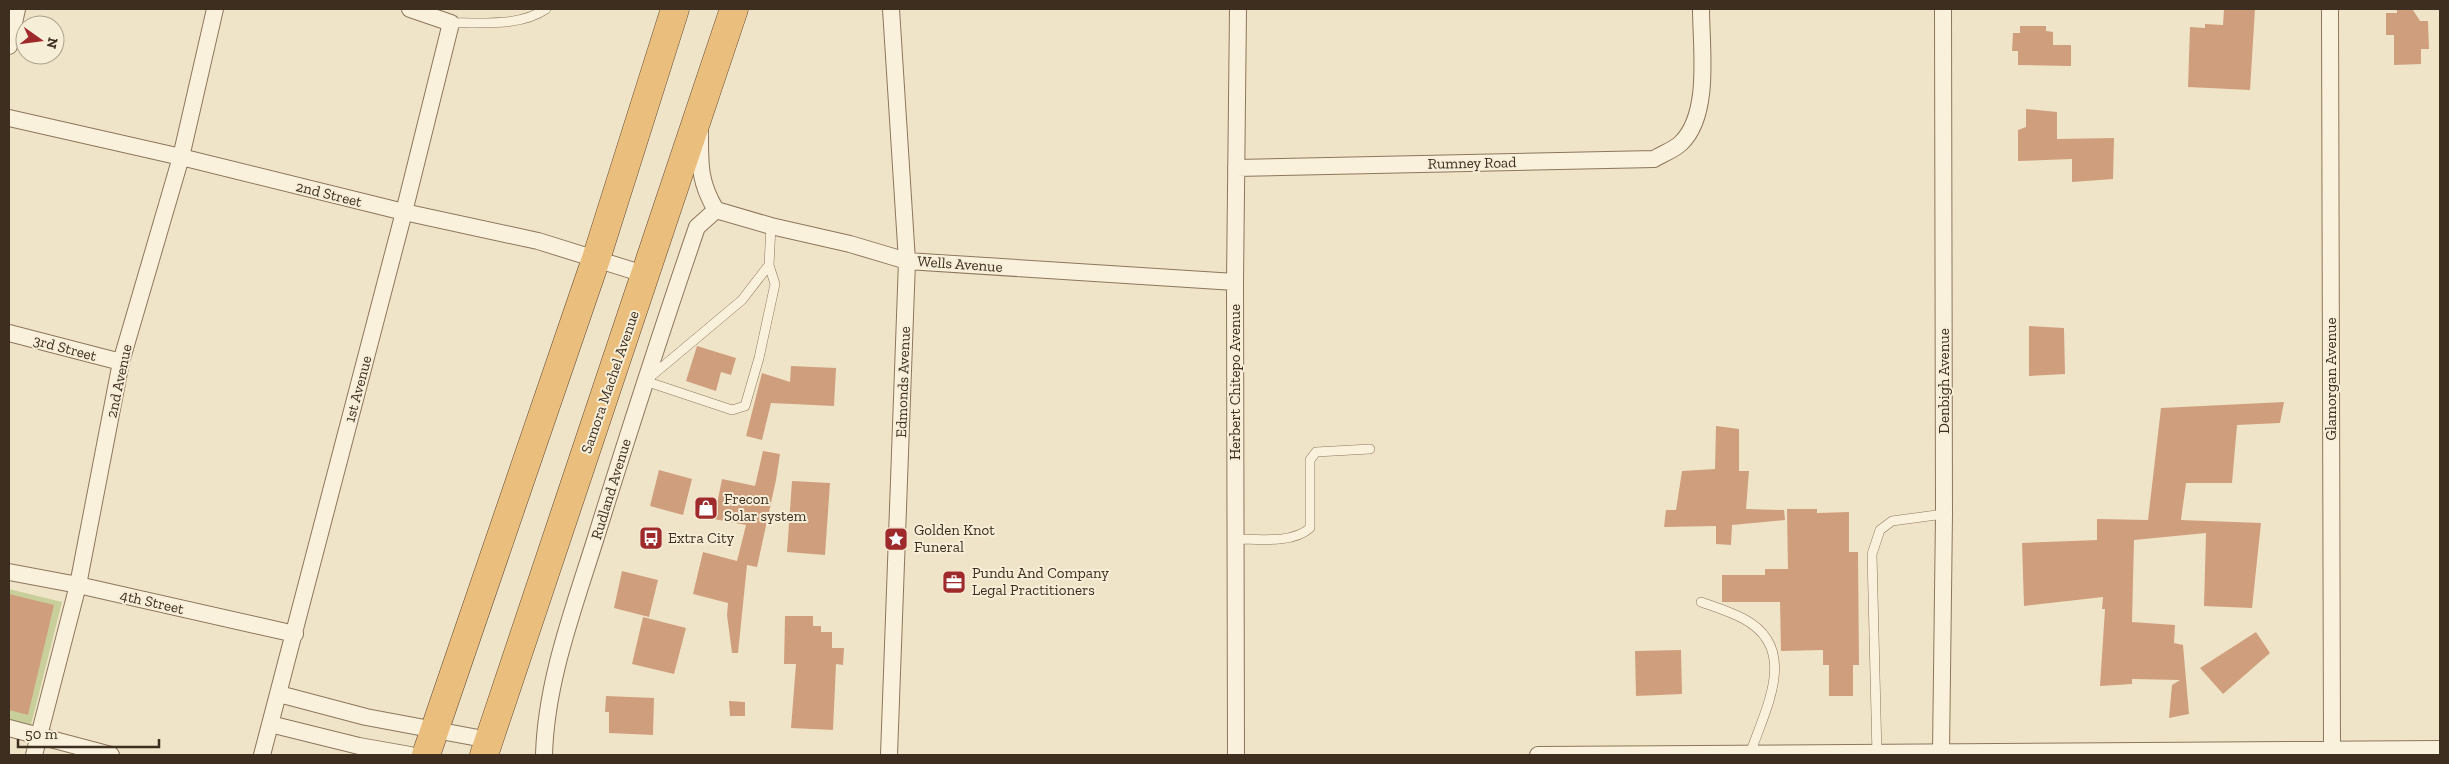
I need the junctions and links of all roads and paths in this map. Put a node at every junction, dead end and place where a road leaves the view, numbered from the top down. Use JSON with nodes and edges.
{"nodes":[{"id":1,"x":17,"y":9,"type":"edge"},
{"id":2,"x":215,"y":9,"type":"edge"},
{"id":3,"x":410,"y":9,"type":"edge"},
{"id":4,"x":546,"y":9,"type":"edge"},
{"id":5,"x":675,"y":9,"type":"edge"},
{"id":6,"x":734,"y":9,"type":"edge"},
{"id":7,"x":891,"y":9,"type":"edge"},
{"id":8,"x":1238,"y":9,"type":"edge"},
{"id":9,"x":1701,"y":9,"type":"edge"},
{"id":10,"x":1942,"y":9,"type":"edge"},
{"id":11,"x":2330,"y":9,"type":"edge"},
{"id":12,"x":451,"y":22,"type":"junction"},
{"id":13,"x":9,"y":46,"type":"edge"},
{"id":14,"x":699,"y":115,"type":"junction"},
{"id":15,"x":9,"y":118,"type":"edge"},
{"id":16,"x":180,"y":157,"type":"junction"},
{"id":17,"x":1236,"y":168,"type":"junction"},
{"id":18,"x":716,"y":210,"type":"junction"},
{"id":19,"x":404,"y":212,"type":"junction"},
{"id":20,"x":771,"y":226,"type":"junction"},
{"id":21,"x":596,"y":259,"type":"junction"},
{"id":22,"x":907,"y":261,"type":"junction"},
{"id":23,"x":769,"y":266,"type":"junction"},
{"id":24,"x":646,"y":275,"type":"junction"},
{"id":25,"x":1235,"y":282,"type":"junction"},
{"id":26,"x":9,"y":333,"type":"edge"},
{"id":27,"x":121,"y":362,"type":"junction"},
{"id":28,"x":645,"y":381,"type":"junction"},
{"id":29,"x":1370,"y":449,"type":"dead end"},
{"id":30,"x":1944,"y":514,"type":"junction"},
{"id":31,"x":1235,"y":538,"type":"junction"},
{"id":32,"x":9,"y":572,"type":"edge"},
{"id":33,"x":78,"y":585,"type":"junction"},
{"id":34,"x":1701,"y":602,"type":"dead end"},
{"id":35,"x":295,"y":634,"type":"junction"},
{"id":36,"x":278,"y":694,"type":"junction"},
{"id":37,"x":270,"y":724,"type":"junction"},
{"id":38,"x":9,"y":728,"type":"edge"},
{"id":39,"x":38,"y":736,"type":"junction"},
{"id":40,"x":430,"y":743,"type":"edge"},
{"id":41,"x":487,"y":747,"type":"edge"},
{"id":42,"x":2440,"y":749,"type":"edge"},
{"id":43,"x":2332,"y":750,"type":"junction"},
{"id":44,"x":1941,"y":752,"type":"junction"},
{"id":45,"x":1750,"y":754,"type":"edge"},
{"id":46,"x":1877,"y":754,"type":"edge"},
{"id":47,"x":34,"y":755,"type":"edge"},
{"id":48,"x":111,"y":755,"type":"edge"},
{"id":49,"x":262,"y":755,"type":"edge"},
{"id":50,"x":410,"y":755,"type":"edge"},
{"id":51,"x":544,"y":755,"type":"edge"},
{"id":52,"x":889,"y":755,"type":"edge"},
{"id":53,"x":1236,"y":755,"type":"edge"},
{"id":54,"x":1538,"y":755,"type":"edge"}],
"edges":[{"from":1,"to":13,"type":"street"},
{"from":2,"to":16,"type":"street","name":"2nd Avenue"},
{"from":3,"to":12,"type":"street"},
{"from":4,"to":12,"type":"lane"},
{"from":5,"to":21,"type":"highway"},
{"from":6,"to":14,"type":"highway","name":"Samora Machel Avenue"},
{"from":7,"to":22,"type":"street","name":"Edmonds Avenue"},
{"from":8,"to":17,"type":"street","name":"Herbert Chitepo Avenue"},
{"from":9,"to":17,"type":"street","name":"Rumney Road"},
{"from":10,"to":30,"type":"street","name":"Denbigh Avenue"},
{"from":11,"to":43,"type":"street","name":"Glamorgan Avenue"},
{"from":12,"to":19,"type":"street","name":"1st Avenue"},
{"from":14,"to":18,"type":"street"},
{"from":14,"to":24,"type":"highway","name":"Samora Machel Avenue"},
{"from":15,"to":16,"type":"street","name":"2nd Street"},
{"from":16,"to":19,"type":"street","name":"2nd Street"},
{"from":16,"to":27,"type":"street","name":"2nd Avenue"},
{"from":17,"to":25,"type":"street","name":"Herbert Chitepo Avenue"},
{"from":18,"to":20,"type":"street","name":"Wells Avenue"},
{"from":18,"to":28,"type":"street","name":"Rudland Avenue"},
{"from":19,"to":21,"type":"street","name":"2nd Street"},
{"from":19,"to":35,"type":"street","name":"1st Avenue"},
{"from":20,"to":22,"type":"street","name":"Wells Avenue"},
{"from":20,"to":23,"type":"lane"},
{"from":21,"to":24,"type":"street","name":"2nd Street"},
{"from":21,"to":40,"type":"highway"},
{"from":22,"to":25,"type":"street","name":"Wells Avenue"},
{"from":22,"to":52,"type":"street","name":"Edmonds Avenue"},
{"from":23,"to":28,"type":"lane"},
{"from":23,"to":28,"type":"lane"},
{"from":24,"to":41,"type":"highway","name":"Samora Machel Avenue"},
{"from":25,"to":31,"type":"street","name":"Herbert Chitepo Avenue"},
{"from":26,"to":27,"type":"street","name":"3rd Street"},
{"from":27,"to":33,"type":"street","name":"2nd Avenue"},
{"from":28,"to":51,"type":"street","name":"Rudland Avenue"},
{"from":29,"to":31,"type":"lane"},
{"from":30,"to":44,"type":"street","name":"Denbigh Avenue"},
{"from":30,"to":46,"type":"lane"},
{"from":31,"to":53,"type":"street","name":"Herbert Chitepo Avenue"},
{"from":32,"to":33,"type":"street","name":"4th Street"},
{"from":33,"to":35,"type":"street","name":"4th Street"},
{"from":33,"to":39,"type":"street","name":"2nd Avenue"},
{"from":34,"to":45,"type":"lane"},
{"from":35,"to":36,"type":"street","name":"1st Avenue"},
{"from":36,"to":37,"type":"street","name":"1st Avenue"},
{"from":36,"to":40,"type":"street"},
{"from":37,"to":49,"type":"street","name":"1st Avenue"},
{"from":37,"to":50,"type":"street"},
{"from":38,"to":39,"type":"street"},
{"from":39,"to":47,"type":"street","name":"2nd Avenue"},
{"from":39,"to":48,"type":"street"},
{"from":40,"to":41,"type":"street"},
{"from":42,"to":43,"type":"street"},
{"from":43,"to":44,"type":"street"},
{"from":44,"to":46,"type":"street"},
{"from":45,"to":46,"type":"street"},
{"from":45,"to":54,"type":"street"}]}
